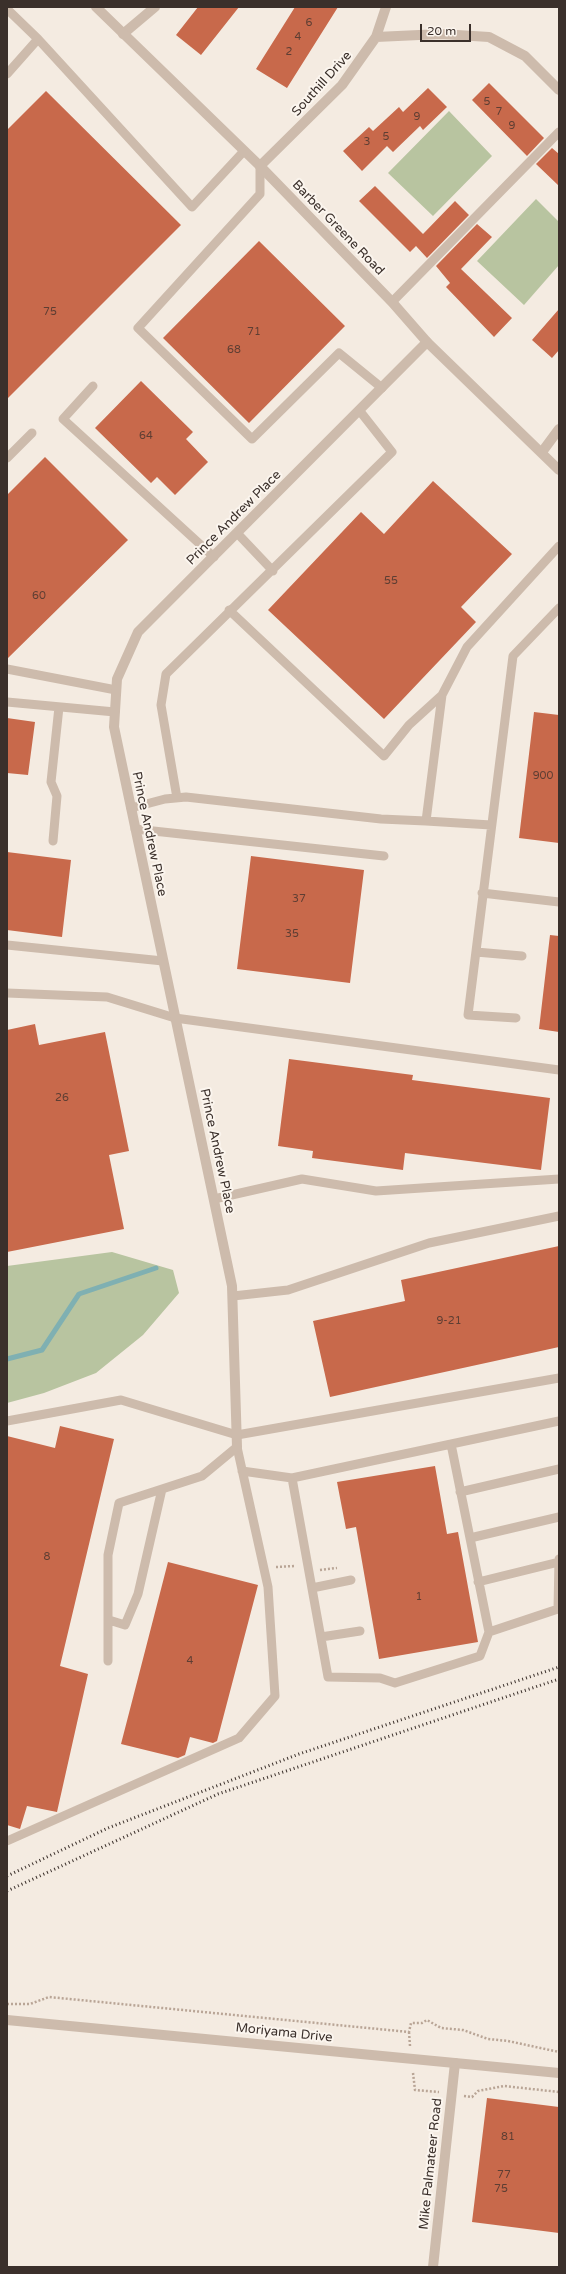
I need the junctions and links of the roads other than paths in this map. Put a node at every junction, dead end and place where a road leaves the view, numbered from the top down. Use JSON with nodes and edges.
{"nodes":[{"id":1,"x":96,"y":7,"type":"edge"},
{"id":2,"x":155,"y":7,"type":"edge"},
{"id":3,"x":386,"y":7,"type":"edge"},
{"id":4,"x":7,"y":9,"type":"edge"},
{"id":5,"x":124,"y":34,"type":"junction"},
{"id":6,"x":376,"y":37,"type":"junction"},
{"id":7,"x":38,"y":39,"type":"junction"},
{"id":8,"x":7,"y":74,"type":"edge"},
{"id":9,"x":559,"y":90,"type":"edge"},
{"id":10,"x":559,"y":132,"type":"edge"},
{"id":11,"x":244,"y":151,"type":"junction"},
{"id":12,"x":260,"y":166,"type":"junction"},
{"id":13,"x":392,"y":302,"type":"junction"},
{"id":14,"x":427,"y":342,"type":"junction"},
{"id":15,"x":93,"y":386,"type":"dead end"},
{"id":16,"x":382,"y":388,"type":"junction"},
{"id":17,"x":359,"y":410,"type":"junction"},
{"id":18,"x":559,"y":429,"type":"edge"},
{"id":19,"x":32,"y":433,"type":"dead end"},
{"id":20,"x":542,"y":452,"type":"junction"},
{"id":21,"x":7,"y":458,"type":"edge"},
{"id":22,"x":559,"y":470,"type":"edge"},
{"id":23,"x":237,"y":533,"type":"junction"},
{"id":24,"x":559,"y":546,"type":"edge"},
{"id":25,"x":214,"y":557,"type":"junction"},
{"id":26,"x":273,"y":571,"type":"junction"},
{"id":27,"x":559,"y":608,"type":"edge"},
{"id":28,"x":230,"y":610,"type":"junction"},
{"id":29,"x":7,"y":669,"type":"edge"},
{"id":30,"x":116,"y":690,"type":"junction"},
{"id":31,"x":442,"y":695,"type":"junction"},
{"id":32,"x":7,"y":702,"type":"edge"},
{"id":33,"x":59,"y":707,"type":"junction"},
{"id":34,"x":115,"y":712,"type":"junction"},
{"id":35,"x":177,"y":798,"type":"junction"},
{"id":36,"x":131,"y":808,"type":"junction"},
{"id":37,"x":426,"y":821,"type":"junction"},
{"id":38,"x":491,"y":825,"type":"junction"},
{"id":39,"x":135,"y":829,"type":"junction"},
{"id":40,"x":53,"y":840,"type":"dead end"},
{"id":41,"x":384,"y":856,"type":"dead end"},
{"id":42,"x":482,"y":893,"type":"junction"},
{"id":43,"x":559,"y":902,"type":"edge"},
{"id":44,"x":7,"y":944,"type":"edge"},
{"id":45,"x":476,"y":952,"type":"junction"},
{"id":46,"x":522,"y":956,"type":"dead end"},
{"id":47,"x":163,"y":961,"type":"junction"},
{"id":48,"x":7,"y":993,"type":"edge"},
{"id":49,"x":175,"y":1018,"type":"junction"},
{"id":50,"x":516,"y":1018,"type":"dead end"},
{"id":51,"x":559,"y":1070,"type":"edge"},
{"id":52,"x":559,"y":1179,"type":"edge"},
{"id":53,"x":214,"y":1199,"type":"junction"},
{"id":54,"x":559,"y":1216,"type":"edge"},
{"id":55,"x":233,"y":1296,"type":"junction"},
{"id":56,"x":559,"y":1378,"type":"edge"},
{"id":57,"x":7,"y":1421,"type":"edge"},
{"id":58,"x":559,"y":1421,"type":"edge"},
{"id":59,"x":237,"y":1435,"type":"junction"},
{"id":60,"x":450,"y":1444,"type":"junction"},
{"id":61,"x":237,"y":1447,"type":"junction"},
{"id":62,"x":559,"y":1469,"type":"edge"},
{"id":63,"x":242,"y":1471,"type":"junction"},
{"id":64,"x":292,"y":1478,"type":"junction"},
{"id":65,"x":162,"y":1489,"type":"junction"},
{"id":66,"x":460,"y":1492,"type":"junction"},
{"id":67,"x":559,"y":1517,"type":"edge"},
{"id":68,"x":470,"y":1538,"type":"junction"},
{"id":69,"x":559,"y":1559,"type":"edge"},
{"id":70,"x":559,"y":1562,"type":"edge"},
{"id":71,"x":351,"y":1580,"type":"dead end"},
{"id":72,"x":478,"y":1582,"type":"junction"},
{"id":73,"x":312,"y":1588,"type":"junction"},
{"id":74,"x":109,"y":1620,"type":"junction"},
{"id":75,"x":360,"y":1631,"type":"dead end"},
{"id":76,"x":489,"y":1632,"type":"junction"},
{"id":77,"x":321,"y":1637,"type":"junction"},
{"id":78,"x":108,"y":1661,"type":"dead end"},
{"id":79,"x":7,"y":1841,"type":"edge"},
{"id":80,"x":7,"y":2020,"type":"edge"},
{"id":81,"x":455,"y":2063,"type":"junction"},
{"id":82,"x":559,"y":2073,"type":"edge"},
{"id":83,"x":433,"y":2267,"type":"edge"}],
"edges":[{"from":1,"to":5,"type":"street","name":"Barber Greene Road"},
{"from":2,"to":5,"type":"street"},
{"from":3,"to":6,"type":"street","name":"Southill Drive"},
{"from":4,"to":7,"type":"lane"},
{"from":5,"to":11,"type":"street","name":"Barber Greene Road"},
{"from":6,"to":9,"type":"street"},
{"from":6,"to":12,"type":"street","name":"Southill Drive"},
{"from":7,"to":8,"type":"lane"},
{"from":7,"to":11,"type":"lane"},
{"from":10,"to":13,"type":"lane"},
{"from":11,"to":12,"type":"street","name":"Barber Greene Road"},
{"from":12,"to":13,"type":"street","name":"Barber Greene Road"},
{"from":12,"to":16,"type":"lane"},
{"from":13,"to":14,"type":"street","name":"Barber Greene Road"},
{"from":14,"to":16,"type":"street","name":"Prince Andrew Place"},
{"from":14,"to":20,"type":"street","name":"Barber Greene Road"},
{"from":15,"to":25,"type":"lane"},
{"from":16,"to":17,"type":"street","name":"Prince Andrew Place"},
{"from":17,"to":23,"type":"street","name":"Prince Andrew Place"},
{"from":17,"to":26,"type":"lane"},
{"from":18,"to":20,"type":"street"},
{"from":19,"to":21,"type":"lane"},
{"from":20,"to":22,"type":"street","name":"Barber Greene Road"},
{"from":23,"to":25,"type":"street","name":"Prince Andrew Place"},
{"from":23,"to":26,"type":"lane"},
{"from":24,"to":31,"type":"lane"},
{"from":25,"to":30,"type":"street","name":"Prince Andrew Place"},
{"from":26,"to":28,"type":"lane"},
{"from":27,"to":38,"type":"lane"},
{"from":28,"to":31,"type":"lane"},
{"from":28,"to":35,"type":"lane"},
{"from":29,"to":30,"type":"lane"},
{"from":30,"to":34,"type":"street","name":"Prince Andrew Place"},
{"from":31,"to":37,"type":"lane"},
{"from":32,"to":33,"type":"lane"},
{"from":33,"to":34,"type":"lane"},
{"from":33,"to":40,"type":"lane"},
{"from":34,"to":36,"type":"street","name":"Prince Andrew Place"},
{"from":35,"to":36,"type":"lane"},
{"from":35,"to":37,"type":"lane"},
{"from":36,"to":39,"type":"street","name":"Prince Andrew Place"},
{"from":37,"to":38,"type":"lane"},
{"from":38,"to":42,"type":"lane"},
{"from":39,"to":41,"type":"lane"},
{"from":39,"to":47,"type":"street","name":"Prince Andrew Place"},
{"from":42,"to":43,"type":"lane"},
{"from":42,"to":45,"type":"lane"},
{"from":44,"to":47,"type":"lane"},
{"from":45,"to":46,"type":"lane"},
{"from":45,"to":50,"type":"lane"},
{"from":47,"to":49,"type":"street","name":"Prince Andrew Place"},
{"from":48,"to":49,"type":"lane"},
{"from":49,"to":51,"type":"lane"},
{"from":49,"to":53,"type":"street","name":"Prince Andrew Place"},
{"from":52,"to":53,"type":"lane"},
{"from":53,"to":55,"type":"street","name":"Prince Andrew Place"},
{"from":54,"to":55,"type":"lane"},
{"from":55,"to":59,"type":"street","name":"Prince Andrew Place"},
{"from":56,"to":59,"type":"lane"},
{"from":57,"to":59,"type":"lane"},
{"from":58,"to":60,"type":"lane"},
{"from":59,"to":61,"type":"street","name":"Prince Andrew Place"},
{"from":60,"to":64,"type":"lane"},
{"from":60,"to":66,"type":"lane"},
{"from":61,"to":63,"type":"lane"},
{"from":61,"to":65,"type":"lane"},
{"from":62,"to":66,"type":"lane"},
{"from":63,"to":64,"type":"lane"},
{"from":63,"to":79,"type":"lane"},
{"from":64,"to":73,"type":"lane"},
{"from":65,"to":74,"type":"lane"},
{"from":65,"to":74,"type":"lane"},
{"from":66,"to":68,"type":"lane"},
{"from":67,"to":68,"type":"lane"},
{"from":68,"to":72,"type":"lane"},
{"from":69,"to":70,"type":"lane"},
{"from":70,"to":72,"type":"lane"},
{"from":70,"to":76,"type":"lane"},
{"from":71,"to":73,"type":"lane"},
{"from":72,"to":76,"type":"lane"},
{"from":73,"to":77,"type":"lane"},
{"from":74,"to":78,"type":"lane"},
{"from":75,"to":77,"type":"lane"},
{"from":76,"to":77,"type":"lane"},
{"from":80,"to":81,"type":"street","name":"Moriyama Drive"},
{"from":81,"to":82,"type":"street","name":"Moriyama Drive"},
{"from":81,"to":83,"type":"street","name":"Mike Palmateer Road"}]}
